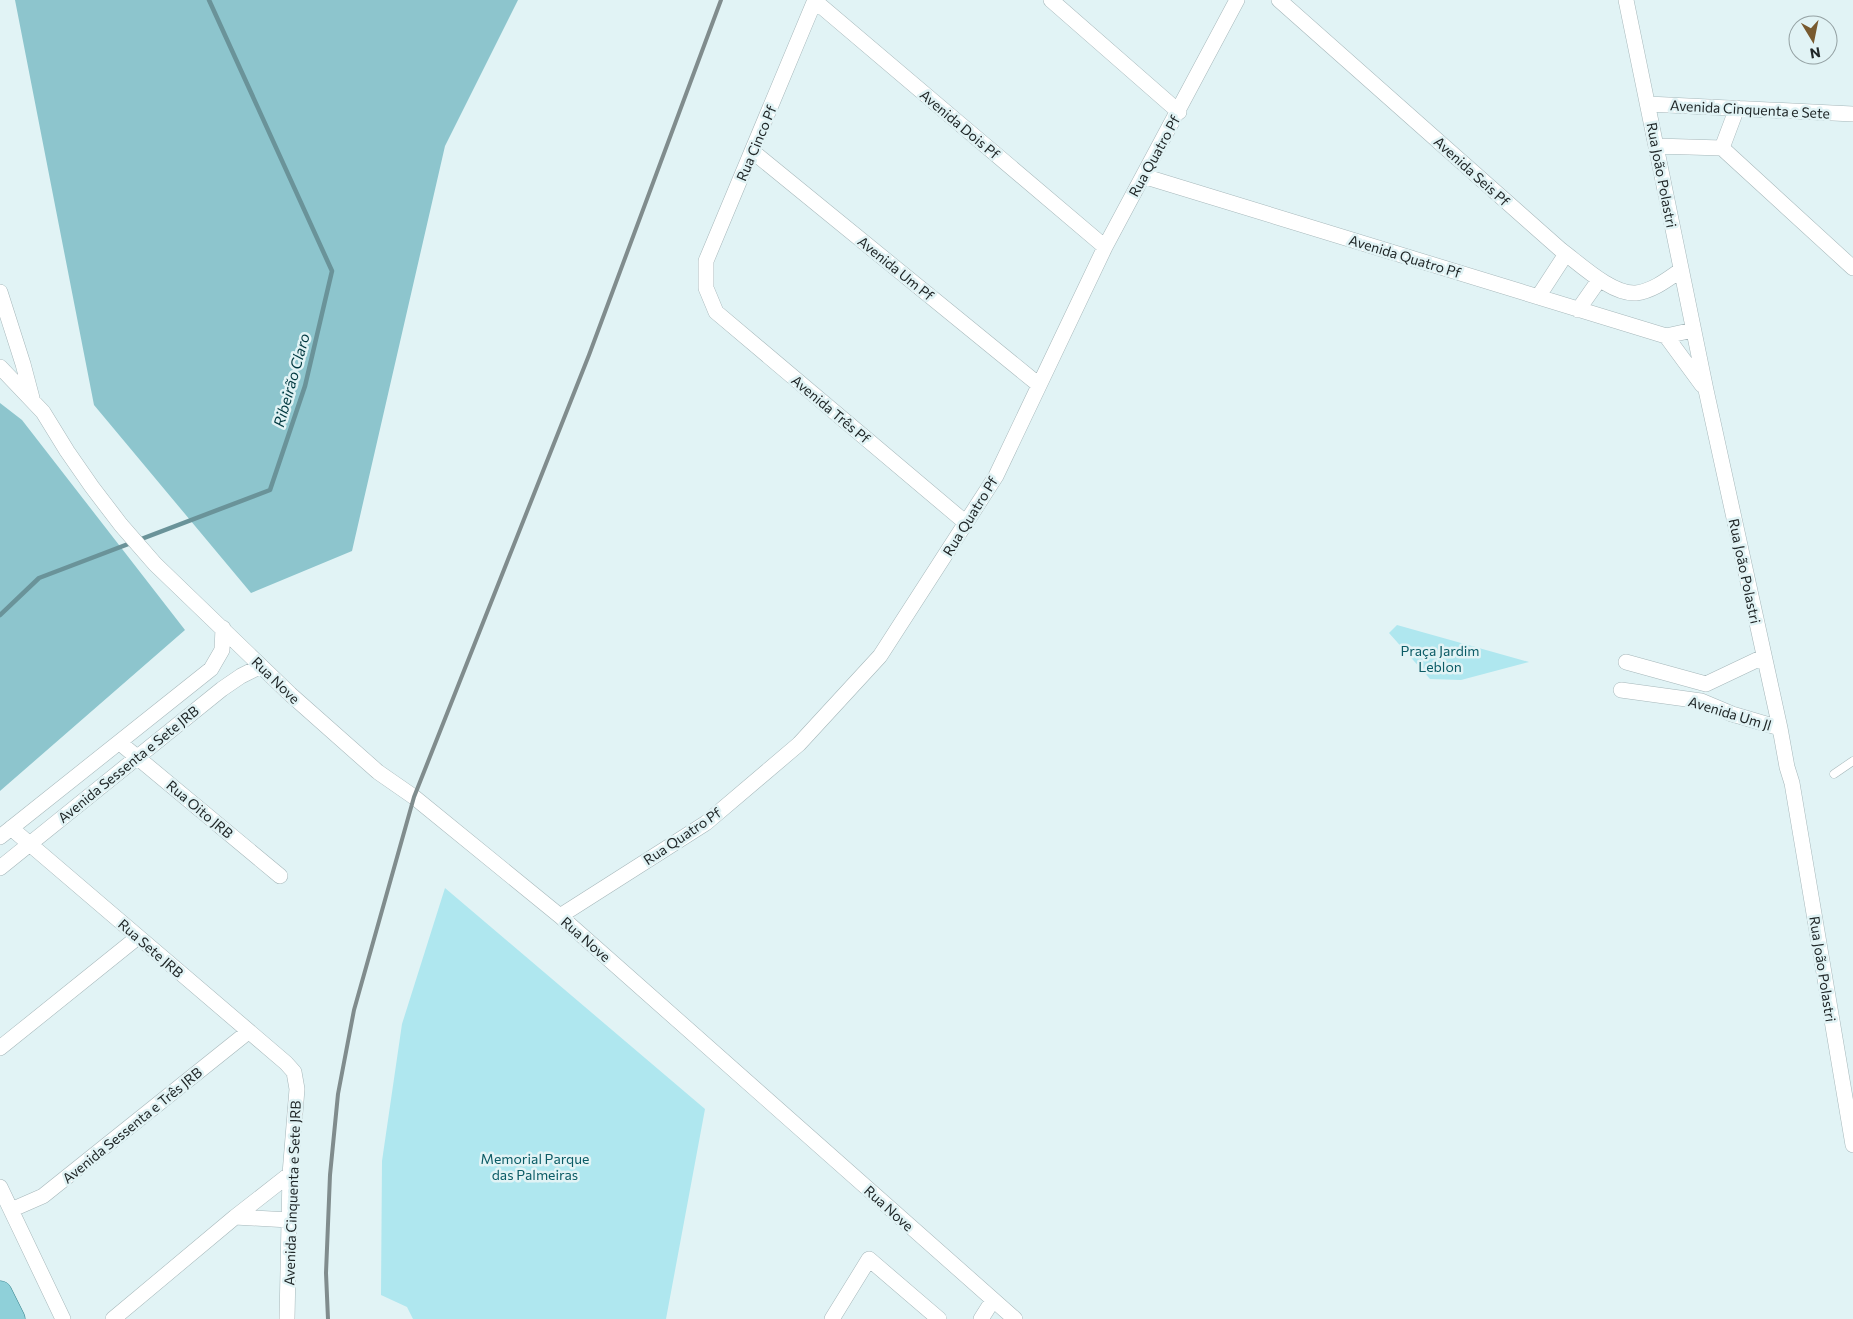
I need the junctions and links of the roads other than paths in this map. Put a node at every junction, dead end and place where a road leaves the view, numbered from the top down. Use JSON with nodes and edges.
{"nodes":[{"id":1,"x":815,"y":0,"type":"edge"},
{"id":2,"x":1051,"y":0,"type":"edge"},
{"id":3,"x":1237,"y":0,"type":"edge"},
{"id":4,"x":1279,"y":0,"type":"edge"},
{"id":5,"x":1626,"y":0,"type":"edge"},
{"id":6,"x":1648,"y":104,"type":"junction"},
{"id":7,"x":1737,"y":108,"type":"junction"},
{"id":8,"x":1179,"y":112,"type":"junction"},
{"id":9,"x":1853,"y":114,"type":"edge"},
{"id":10,"x":1656,"y":146,"type":"junction"},
{"id":11,"x":1722,"y":148,"type":"junction"},
{"id":12,"x":752,"y":151,"type":"junction"},
{"id":13,"x":1144,"y":176,"type":"junction"},
{"id":14,"x":1105,"y":247,"type":"junction"},
{"id":15,"x":1566,"y":254,"type":"junction"},
{"id":16,"x":1853,"y":268,"type":"edge"},
{"id":17,"x":1681,"y":270,"type":"junction"},
{"id":18,"x":1599,"y":280,"type":"junction"},
{"id":19,"x":706,"y":288,"type":"joint"},
{"id":20,"x":0,"y":292,"type":"edge"},
{"id":21,"x":1538,"y":297,"type":"junction"},
{"id":22,"x":1578,"y":310,"type":"junction"},
{"id":23,"x":1693,"y":330,"type":"junction"},
{"id":24,"x":1666,"y":336,"type":"junction"},
{"id":25,"x":0,"y":367,"type":"edge"},
{"id":26,"x":1039,"y":385,"type":"junction"},
{"id":27,"x":1706,"y":390,"type":"junction"},
{"id":28,"x":33,"y":400,"type":"junction"},
{"id":29,"x":966,"y":523,"type":"junction"},
{"id":30,"x":223,"y":628,"type":"junction"},
{"id":31,"x":1764,"y":657,"type":"junction"},
{"id":32,"x":1626,"y":662,"type":"dead end"},
{"id":33,"x":261,"y":666,"type":"junction"},
{"id":34,"x":1706,"y":684,"type":"junction"},
{"id":35,"x":1620,"y":690,"type":"dead end"},
{"id":36,"x":1701,"y":701,"type":"junction"},
{"id":37,"x":1780,"y":728,"type":"junction"},
{"id":38,"x":120,"y":743,"type":"junction"},
{"id":39,"x":137,"y":757,"type":"junction"},
{"id":40,"x":1853,"y":761,"type":"edge"},
{"id":41,"x":1834,"y":774,"type":"dead end"},
{"id":42,"x":6,"y":833,"type":"edge"},
{"id":43,"x":29,"y":844,"type":"junction"},
{"id":44,"x":0,"y":868,"type":"edge"},
{"id":45,"x":280,"y":876,"type":"dead end"},
{"id":46,"x":560,"y":916,"type":"junction"},
{"id":47,"x":138,"y":937,"type":"junction"},
{"id":48,"x":248,"y":1032,"type":"junction"},
{"id":49,"x":0,"y":1048,"type":"edge"},
{"id":50,"x":290,"y":1068,"type":"joint"},
{"id":51,"x":1853,"y":1145,"type":"edge"},
{"id":52,"x":290,"y":1174,"type":"junction"},
{"id":53,"x":0,"y":1187,"type":"edge"},
{"id":54,"x":11,"y":1210,"type":"junction"},
{"id":55,"x":235,"y":1217,"type":"junction"},
{"id":56,"x":289,"y":1220,"type":"junction"},
{"id":57,"x":0,"y":1293,"type":"edge"},
{"id":58,"x":993,"y":1300,"type":"junction"},
{"id":59,"x":13,"y":1319,"type":"edge"},
{"id":60,"x":64,"y":1319,"type":"edge"},
{"id":61,"x":113,"y":1319,"type":"edge"},
{"id":62,"x":287,"y":1319,"type":"edge"},
{"id":63,"x":832,"y":1319,"type":"edge"},
{"id":64,"x":939,"y":1319,"type":"edge"},
{"id":65,"x":981,"y":1319,"type":"edge"},
{"id":66,"x":1015,"y":1319,"type":"edge"}],
"edges":[{"from":1,"to":12,"type":"street","name":"Rua Cinco Pf"},
{"from":1,"to":14,"type":"street","name":"Avenida Dois Pf"},
{"from":2,"to":8,"type":"street"},
{"from":3,"to":8,"type":"street","name":"Rua Quatro Pf"},
{"from":4,"to":15,"type":"street","name":"Avenida Seis Pf"},
{"from":5,"to":6,"type":"street","name":"Rua João Polastri"},
{"from":6,"to":7,"type":"street","name":"Avenida Cinquenta e Sete"},
{"from":6,"to":10,"type":"street","name":"Rua João Polastri"},
{"from":7,"to":9,"type":"street","name":"Avenida Cinquenta e Sete"},
{"from":7,"to":11,"type":"street"},
{"from":8,"to":13,"type":"street","name":"Rua Quatro Pf"},
{"from":10,"to":11,"type":"street"},
{"from":10,"to":17,"type":"street","name":"Rua João Polastri"},
{"from":11,"to":16,"type":"street"},
{"from":12,"to":19,"type":"street","name":"Rua Cinco Pf"},
{"from":12,"to":26,"type":"street","name":"Avenida Um Pf"},
{"from":13,"to":14,"type":"street","name":"Rua Quatro Pf"},
{"from":13,"to":21,"type":"street","name":"Avenida Quatro Pf"},
{"from":14,"to":26,"type":"street","name":"Rua Quatro Pf"},
{"from":15,"to":18,"type":"street","name":"Avenida Seis Pf"},
{"from":15,"to":21,"type":"street"},
{"from":17,"to":18,"type":"street","name":"Avenida Seis Pf"},
{"from":17,"to":23,"type":"street","name":"Rua João Polastri"},
{"from":18,"to":22,"type":"street"},
{"from":19,"to":29,"type":"street","name":"Avenida Três Pf"},
{"from":20,"to":28,"type":"street"},
{"from":21,"to":22,"type":"street","name":"Avenida Quatro Pf"},
{"from":22,"to":24,"type":"street","name":"Avenida Quatro Pf"},
{"from":23,"to":24,"type":"street","name":"Avenida Quatro Pf"},
{"from":23,"to":27,"type":"street","name":"Rua João Polastri"},
{"from":24,"to":27,"type":"street"},
{"from":25,"to":28,"type":"street"},
{"from":26,"to":29,"type":"street","name":"Rua Quatro Pf"},
{"from":27,"to":31,"type":"street","name":"Rua João Polastri"},
{"from":28,"to":30,"type":"street","name":"Rua Nove"},
{"from":29,"to":46,"type":"street","name":"Rua Quatro Pf"},
{"from":30,"to":33,"type":"street","name":"Rua Nove"},
{"from":30,"to":38,"type":"street"},
{"from":31,"to":34,"type":"street","name":"Avenida Um Jl"},
{"from":31,"to":37,"type":"street","name":"Rua João Polastri"},
{"from":32,"to":34,"type":"street","name":"Avenida Um Jl"},
{"from":33,"to":39,"type":"street","name":"Avenida Sessenta e Sete JRB"},
{"from":33,"to":46,"type":"street","name":"Rua Nove"},
{"from":34,"to":36,"type":"street"},
{"from":35,"to":36,"type":"street","name":"Avenida Um Jl"},
{"from":36,"to":37,"type":"street","name":"Avenida Um Jl"},
{"from":37,"to":51,"type":"street","name":"Rua João Polastri"},
{"from":38,"to":39,"type":"street","name":"Rua Oito JRB"},
{"from":38,"to":42,"type":"street"},
{"from":39,"to":43,"type":"street","name":"Avenida Sessenta e Sete JRB"},
{"from":39,"to":45,"type":"street","name":"Rua Oito JRB"},
{"from":40,"to":41,"type":"lane"},
{"from":42,"to":43,"type":"street","name":"Rua Sete JRB"},
{"from":43,"to":44,"type":"street","name":"Avenida Sessenta e Sete JRB"},
{"from":43,"to":47,"type":"street","name":"Rua Sete JRB"},
{"from":46,"to":58,"type":"street","name":"Rua Nove"},
{"from":47,"to":48,"type":"street","name":"Rua Sete JRB"},
{"from":47,"to":49,"type":"street"},
{"from":48,"to":50,"type":"street","name":"Rua Sete JRB"},
{"from":48,"to":54,"type":"street","name":"Avenida Sessenta e Três JRB"},
{"from":50,"to":52,"type":"street","name":"Avenida Cinquenta e Sete JRB"},
{"from":52,"to":55,"type":"street"},
{"from":52,"to":56,"type":"street","name":"Avenida Cinquenta e Sete JRB"},
{"from":53,"to":54,"type":"street"},
{"from":54,"to":60,"type":"street"},
{"from":55,"to":56,"type":"street"},
{"from":55,"to":61,"type":"street"},
{"from":56,"to":62,"type":"street","name":"Avenida Cinquenta e Sete JRB"},
{"from":57,"to":59,"type":"main road"},
{"from":58,"to":65,"type":"street"},
{"from":58,"to":66,"type":"street","name":"Rua Nove"},
{"from":63,"to":64,"type":"street"}]}
